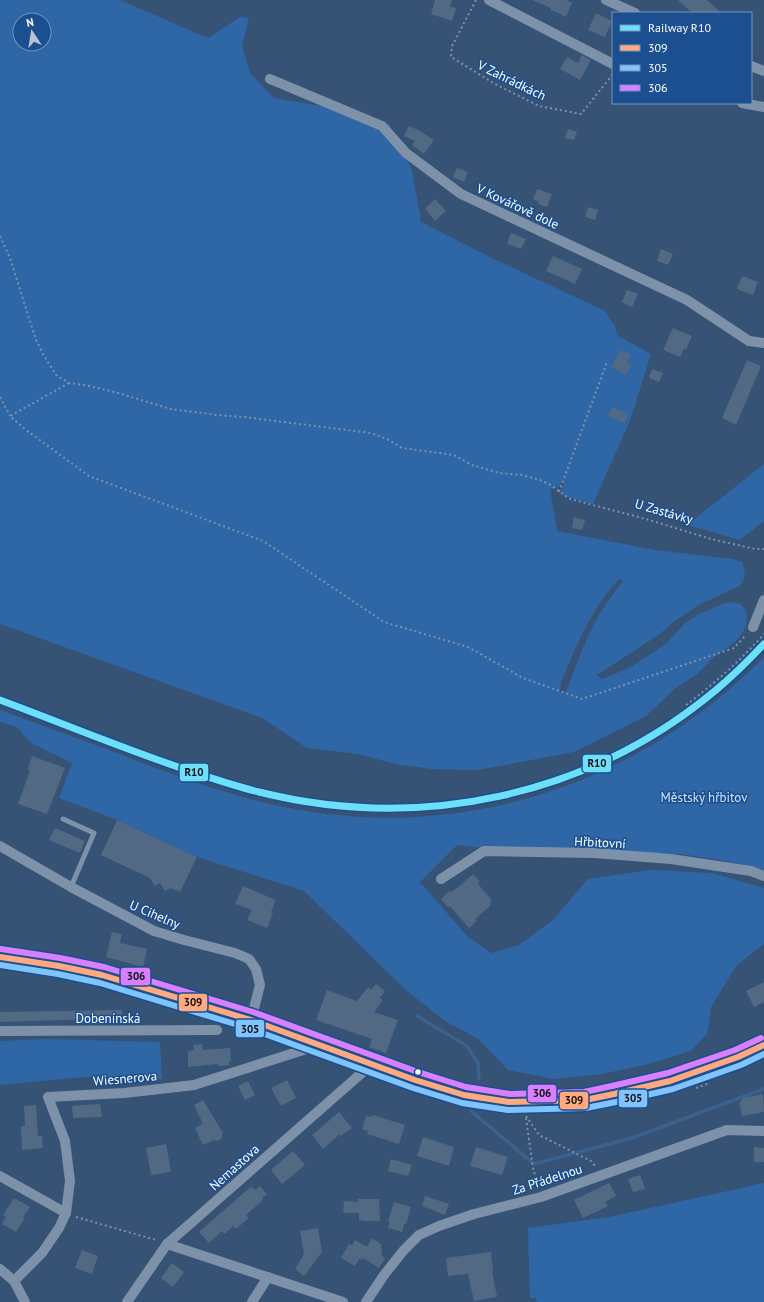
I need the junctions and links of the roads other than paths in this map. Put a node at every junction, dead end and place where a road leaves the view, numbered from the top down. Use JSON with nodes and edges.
{"nodes":[{"id":1,"x":489,"y":0,"type":"edge"},
{"id":2,"x":606,"y":0,"type":"edge"},
{"id":3,"x":634,"y":12,"type":"edge"},
{"id":4,"x":612,"y":63,"type":"edge"},
{"id":5,"x":752,"y":66,"type":"edge"},
{"id":6,"x":764,"y":71,"type":"edge"},
{"id":7,"x":270,"y":79,"type":"dead end"},
{"id":8,"x":748,"y":104,"type":"edge"},
{"id":9,"x":764,"y":107,"type":"edge"},
{"id":10,"x":764,"y":343,"type":"edge"},
{"id":11,"x":764,"y":600,"type":"edge"},
{"id":12,"x":753,"y":627,"type":"road end"},
{"id":13,"x":62,"y":820,"type":"dead end"},
{"id":14,"x":0,"y":846,"type":"edge"},
{"id":15,"x":764,"y":876,"type":"edge"},
{"id":16,"x":441,"y":879,"type":"dead end"},
{"id":17,"x":71,"y":887,"type":"junction"},
{"id":18,"x":0,"y":957,"type":"edge"},
{"id":19,"x":251,"y":1020,"type":"junction"},
{"id":20,"x":217,"y":1030,"type":"dead end"},
{"id":21,"x":0,"y":1031,"type":"edge"},
{"id":22,"x":319,"y":1045,"type":"junction"},
{"id":23,"x":764,"y":1045,"type":"edge"},
{"id":24,"x":372,"y":1064,"type":"junction"},
{"id":25,"x":764,"y":1131,"type":"edge"},
{"id":26,"x":0,"y":1176,"type":"edge"},
{"id":27,"x":66,"y":1214,"type":"junction"},
{"id":28,"x":167,"y":1244,"type":"junction"},
{"id":29,"x":0,"y":1269,"type":"edge"},
{"id":30,"x":268,"y":1277,"type":"junction"},
{"id":31,"x":14,"y":1281,"type":"junction"},
{"id":32,"x":25,"y":1302,"type":"edge"},
{"id":33,"x":128,"y":1302,"type":"edge"},
{"id":34,"x":252,"y":1302,"type":"edge"},
{"id":35,"x":343,"y":1302,"type":"edge"},
{"id":36,"x":366,"y":1302,"type":"edge"}],
"edges":[{"from":1,"to":4,"type":"street"},
{"from":2,"to":3,"type":"street"},
{"from":5,"to":6,"type":"street"},
{"from":7,"to":10,"type":"street","name":"V Kovářově dole"},
{"from":8,"to":9,"type":"street"},
{"from":11,"to":12,"type":"street"},
{"from":13,"to":17,"type":"lane"},
{"from":14,"to":17,"type":"street","name":"U Cihelny"},
{"from":15,"to":16,"type":"street","name":"Hřbitovní"},
{"from":17,"to":19,"type":"street","name":"U Cihelny"},
{"from":18,"to":19,"type":"main road"},
{"from":19,"to":22,"type":"main road"},
{"from":20,"to":21,"type":"street","name":"Dobenínská"},
{"from":22,"to":24,"type":"main road"},
{"from":22,"to":27,"type":"street","name":"Wiesnerova"},
{"from":23,"to":24,"type":"main road"},
{"from":24,"to":28,"type":"street","name":"Nemastova"},
{"from":25,"to":36,"type":"street","name":"Za Přádelnou"},
{"from":26,"to":27,"type":"street"},
{"from":27,"to":31,"type":"street"},
{"from":28,"to":30,"type":"street"},
{"from":28,"to":33,"type":"street","name":"Nemastova"},
{"from":29,"to":31,"type":"street"},
{"from":30,"to":34,"type":"street"},
{"from":30,"to":35,"type":"street"},
{"from":31,"to":32,"type":"street"}]}
